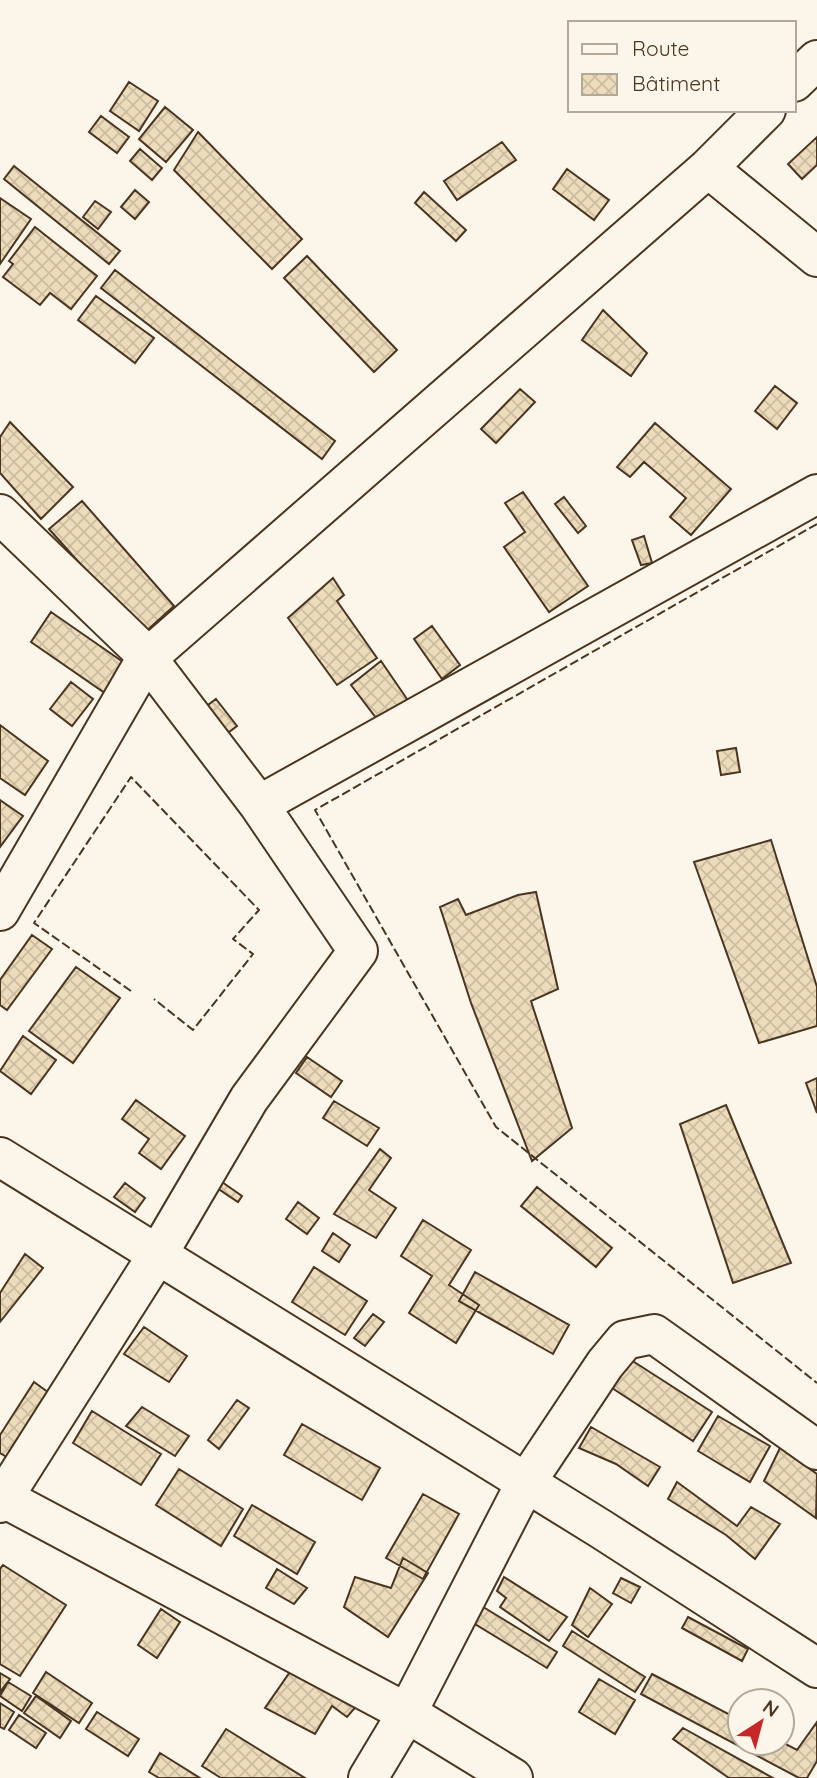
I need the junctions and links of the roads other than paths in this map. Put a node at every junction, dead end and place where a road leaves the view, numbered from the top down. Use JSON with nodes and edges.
{"nodes":[{"id":1,"x":817,"y":60,"type":"edge"},
{"id":2,"x":796,"y":80,"type":"edge"},
{"id":3,"x":764,"y":112,"type":"edge"},
{"id":4,"x":708,"y":167,"type":"junction"},
{"id":5,"x":817,"y":257,"type":"edge"},
{"id":6,"x":817,"y":494,"type":"edge"},
{"id":7,"x":0,"y":513,"type":"edge"},
{"id":8,"x":146,"y":659,"type":"junction"},
{"id":9,"x":259,"y":805,"type":"junction"},
{"id":10,"x":0,"y":911,"type":"edge"},
{"id":11,"x":0,"y":1157,"type":"edge"},
{"id":12,"x":158,"y":1254,"type":"junction"},
{"id":13,"x":817,"y":1450,"type":"edge"},
{"id":14,"x":525,"y":1484,"type":"junction"},
{"id":15,"x":1,"y":1499,"type":"edge"},
{"id":16,"x":817,"y":1668,"type":"edge"},
{"id":17,"x":407,"y":1713,"type":"junction"},
{"id":18,"x":368,"y":1778,"type":"edge"},
{"id":19,"x":513,"y":1778,"type":"edge"}],
"edges":[{"from":1,"to":2,"type":"street"},
{"from":3,"to":4,"type":"street"},
{"from":4,"to":5,"type":"street"},
{"from":4,"to":8,"type":"street"},
{"from":6,"to":9,"type":"street"},
{"from":7,"to":8,"type":"street"},
{"from":8,"to":9,"type":"street"},
{"from":8,"to":10,"type":"street"},
{"from":9,"to":12,"type":"street"},
{"from":11,"to":12,"type":"street"},
{"from":12,"to":14,"type":"street"},
{"from":12,"to":15,"type":"street"},
{"from":13,"to":14,"type":"street"},
{"from":14,"to":16,"type":"street"},
{"from":14,"to":17,"type":"street"},
{"from":15,"to":17,"type":"street"},
{"from":17,"to":18,"type":"street"},
{"from":17,"to":19,"type":"street"}]}
